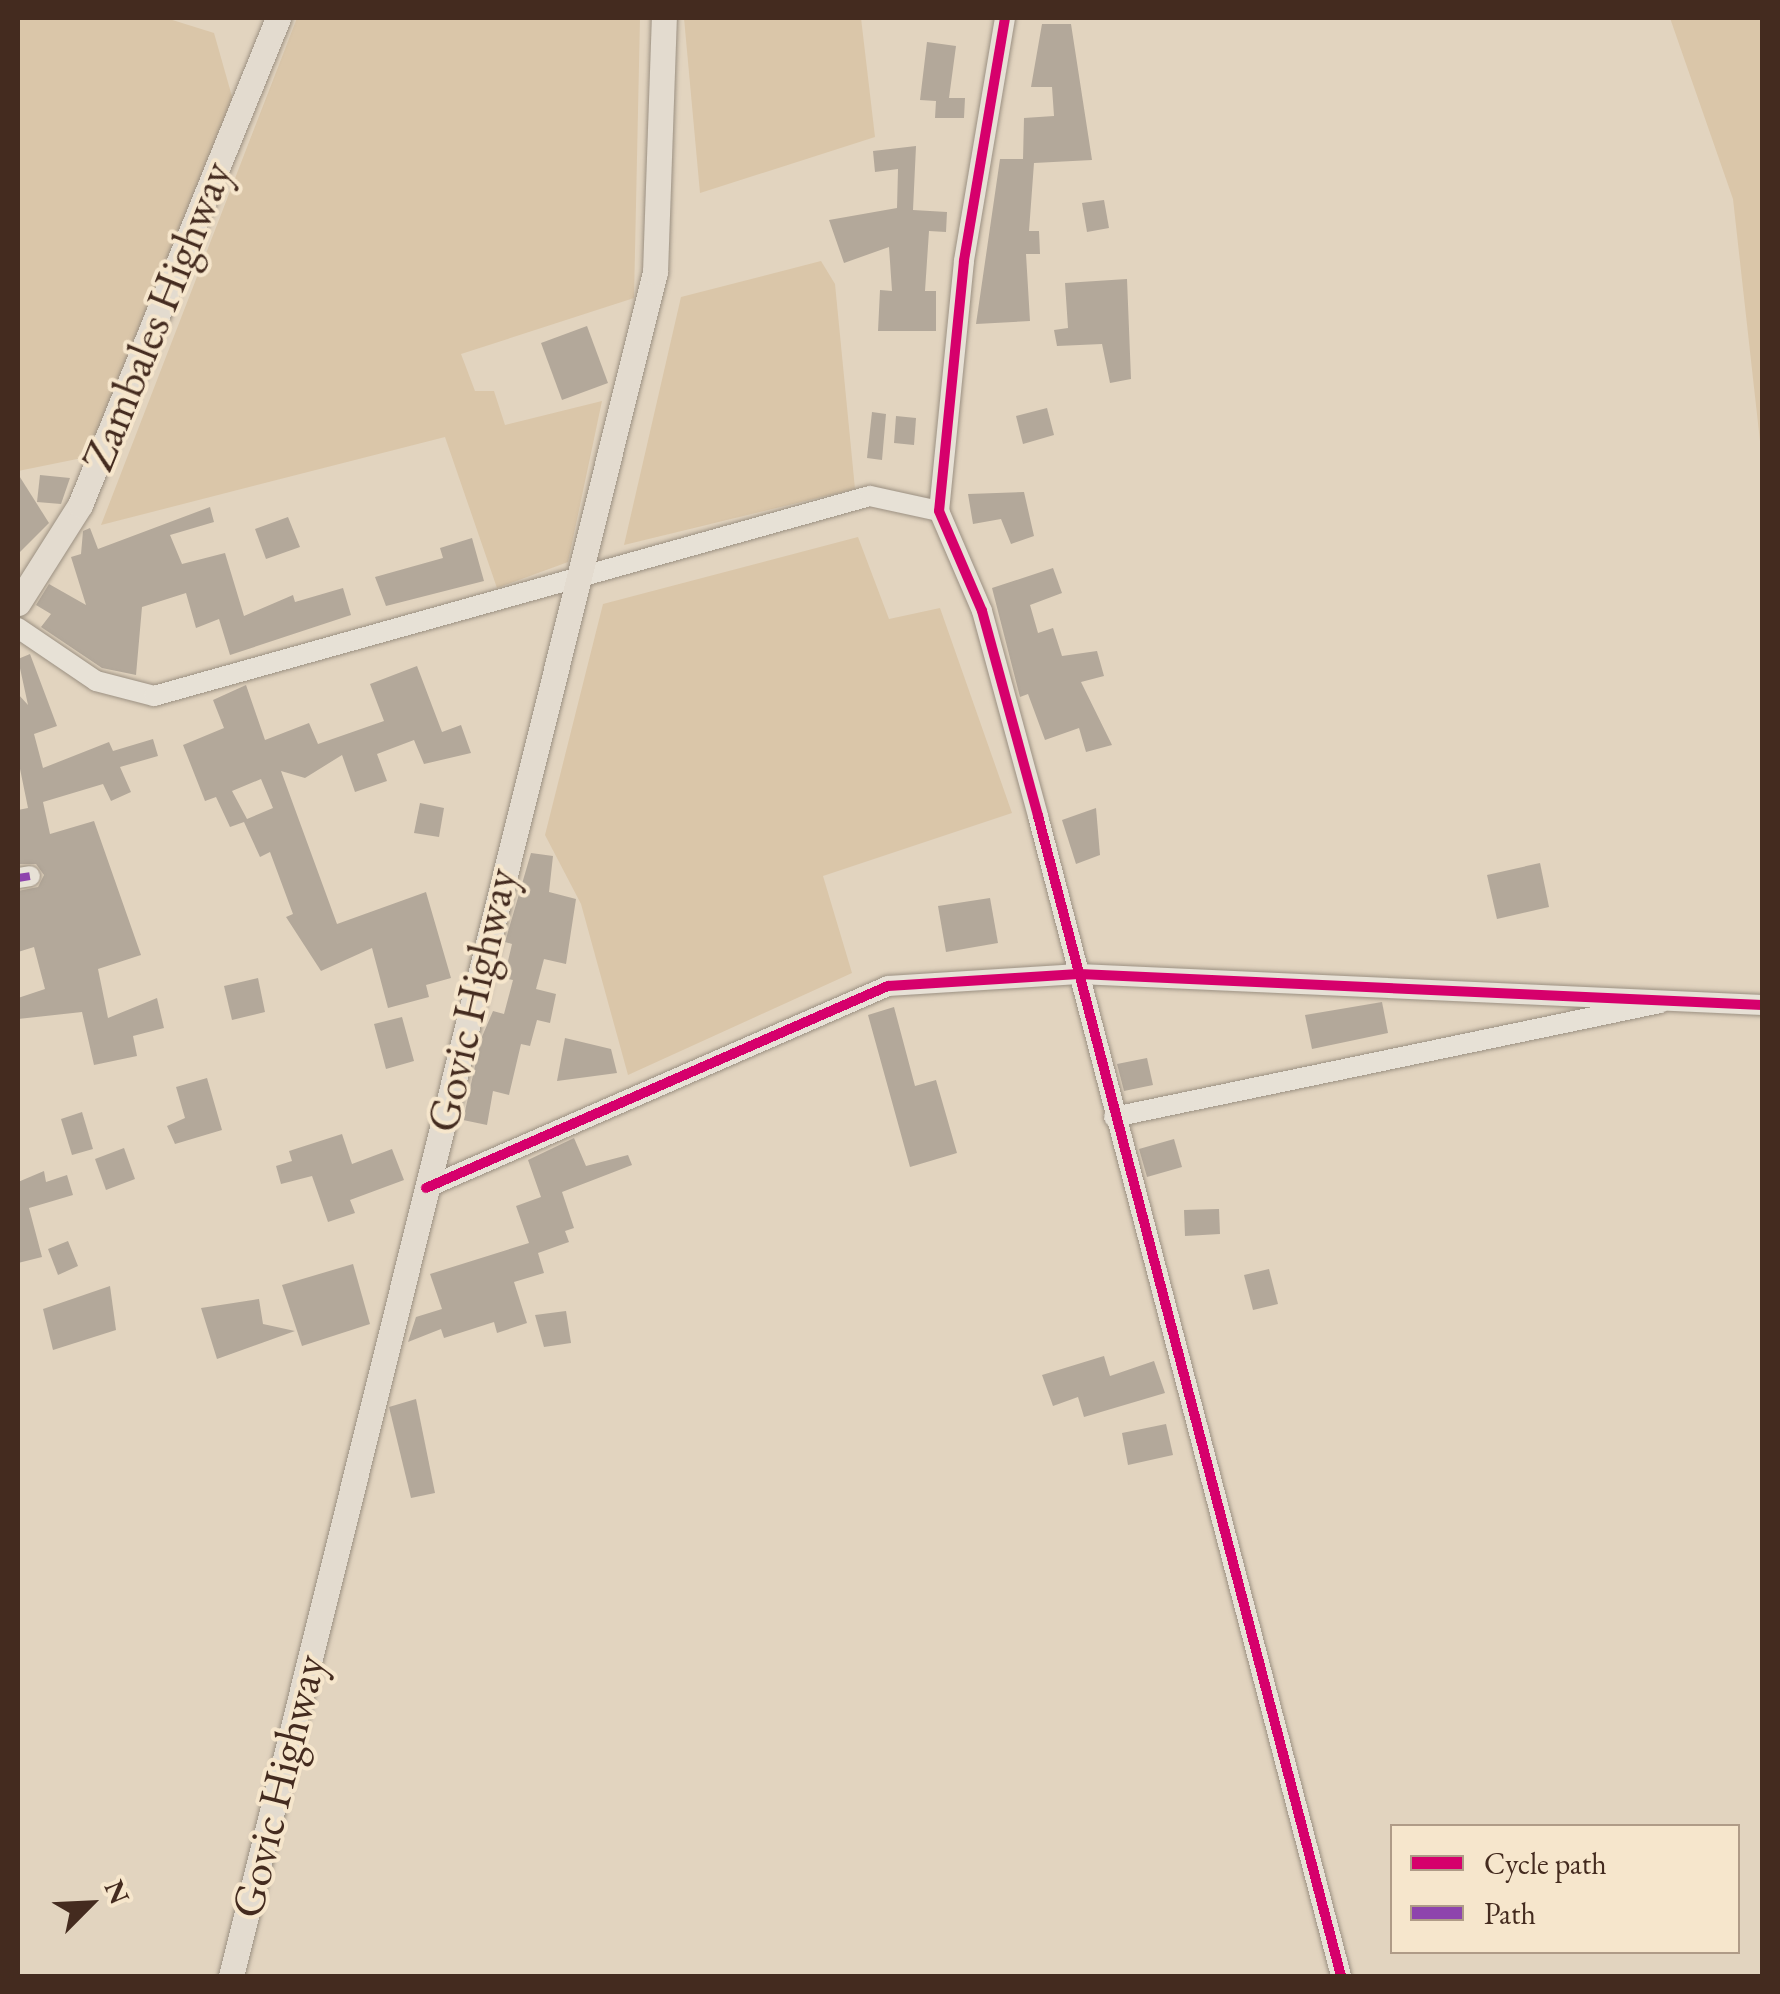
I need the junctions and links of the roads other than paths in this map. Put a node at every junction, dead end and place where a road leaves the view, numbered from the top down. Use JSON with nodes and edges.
{"nodes":[{"id":1,"x":278,"y":18,"type":"edge"},
{"id":2,"x":664,"y":18,"type":"edge"},
{"id":3,"x":1005,"y":18,"type":"edge"},
{"id":4,"x":939,"y":511,"type":"junction"},
{"id":5,"x":582,"y":571,"type":"junction"},
{"id":6,"x":18,"y":603,"type":"edge"},
{"id":7,"x":18,"y":628,"type":"edge"},
{"id":8,"x":1079,"y":974,"type":"junction"},
{"id":9,"x":1683,"y":998,"type":"junction"},
{"id":10,"x":1762,"y":1005,"type":"edge"},
{"id":11,"x":1114,"y":1117,"type":"junction"},
{"id":12,"x":426,"y":1188,"type":"junction"},
{"id":13,"x":231,"y":1976,"type":"edge"},
{"id":14,"x":1341,"y":1976,"type":"edge"}],
"edges":[{"from":1,"to":6,"type":"main road","name":"Zambales Highway"},
{"from":2,"to":5,"type":"main road","name":"Govic Highway"},
{"from":3,"to":4,"type":"street"},
{"from":4,"to":5,"type":"street"},
{"from":4,"to":8,"type":"street"},
{"from":5,"to":7,"type":"street"},
{"from":5,"to":12,"type":"main road","name":"Govic Highway"},
{"from":8,"to":9,"type":"street"},
{"from":8,"to":11,"type":"street"},
{"from":8,"to":12,"type":"street"},
{"from":9,"to":10,"type":"street"},
{"from":9,"to":11,"type":"street"},
{"from":11,"to":14,"type":"street"},
{"from":12,"to":13,"type":"main road","name":"Govic Highway"}]}
